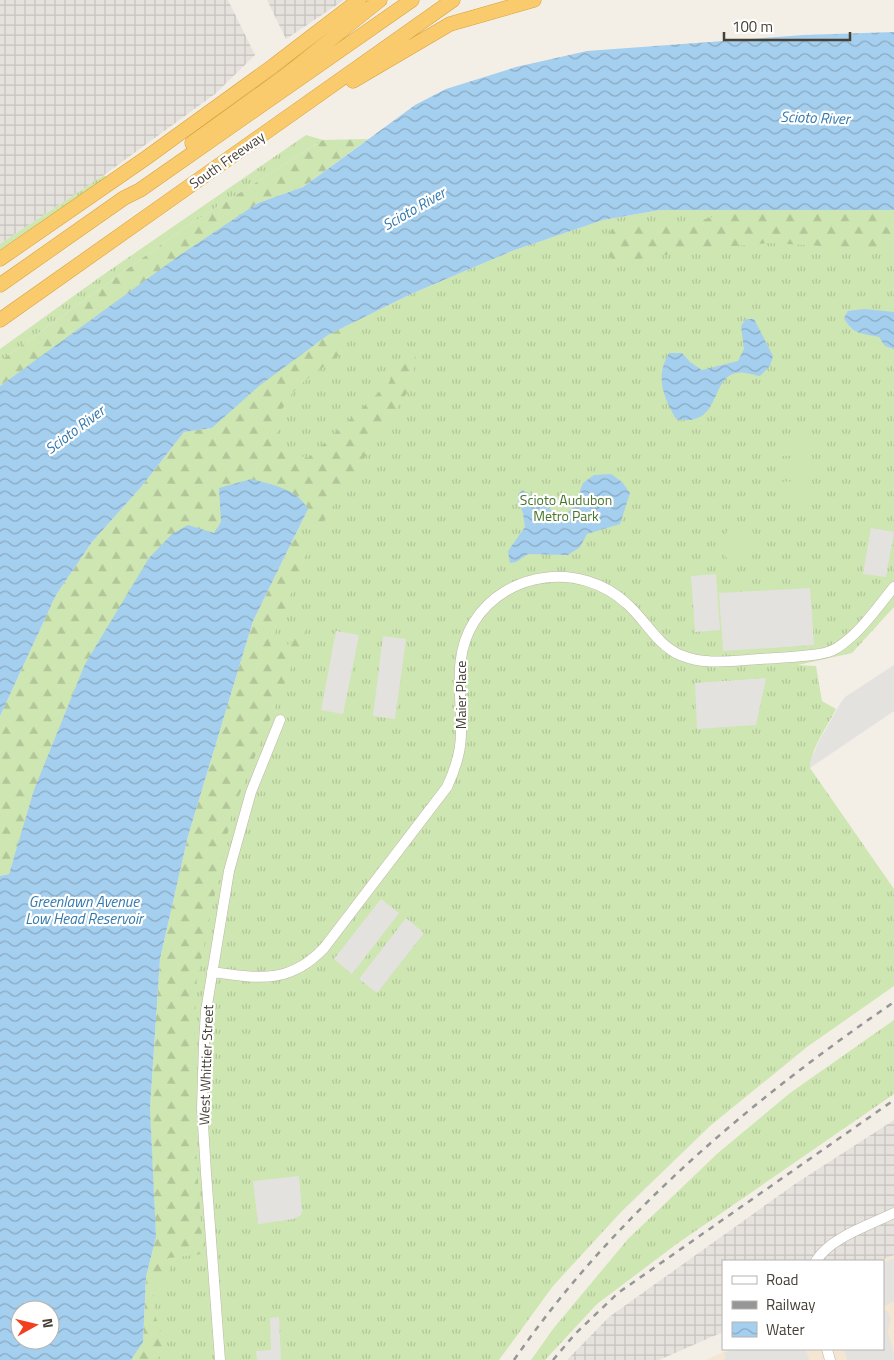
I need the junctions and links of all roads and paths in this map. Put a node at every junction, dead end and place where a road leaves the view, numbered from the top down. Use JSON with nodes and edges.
{"nodes":[{"id":1,"x":359,"y":0,"type":"edge"},
{"id":2,"x":380,"y":0,"type":"edge"},
{"id":3,"x":412,"y":0,"type":"edge"},
{"id":4,"x":453,"y":0,"type":"edge"},
{"id":5,"x":534,"y":0,"type":"edge"},
{"id":6,"x":248,"y":145,"type":"junction"},
{"id":7,"x":124,"y":198,"type":"junction"},
{"id":8,"x":0,"y":259,"type":"edge"},
{"id":9,"x":0,"y":285,"type":"edge"},
{"id":10,"x":0,"y":320,"type":"edge"},
{"id":11,"x":894,"y":587,"type":"edge"},
{"id":12,"x":280,"y":720,"type":"dead end"},
{"id":13,"x":212,"y":972,"type":"junction"},
{"id":14,"x":894,"y":1213,"type":"edge"},
{"id":15,"x":817,"y":1260,"type":"edge"},
{"id":16,"x":220,"y":1360,"type":"edge"}],
"edges":[{"from":1,"to":8,"type":"highway"},
{"from":2,"to":7,"type":"highway"},
{"from":3,"to":7,"type":"highway","name":"South Freeway"},
{"from":4,"to":6,"type":"highway","name":"South Freeway"},
{"from":5,"to":6,"type":"highway"},
{"from":6,"to":10,"type":"highway","name":"South Freeway"},
{"from":7,"to":9,"type":"highway","name":"South Freeway"},
{"from":11,"to":13,"type":"street","name":"Maier Place"},
{"from":12,"to":13,"type":"street","name":"West Whittier Street"},
{"from":13,"to":16,"type":"street","name":"West Whittier Street"},
{"from":14,"to":15,"type":"street"}]}
